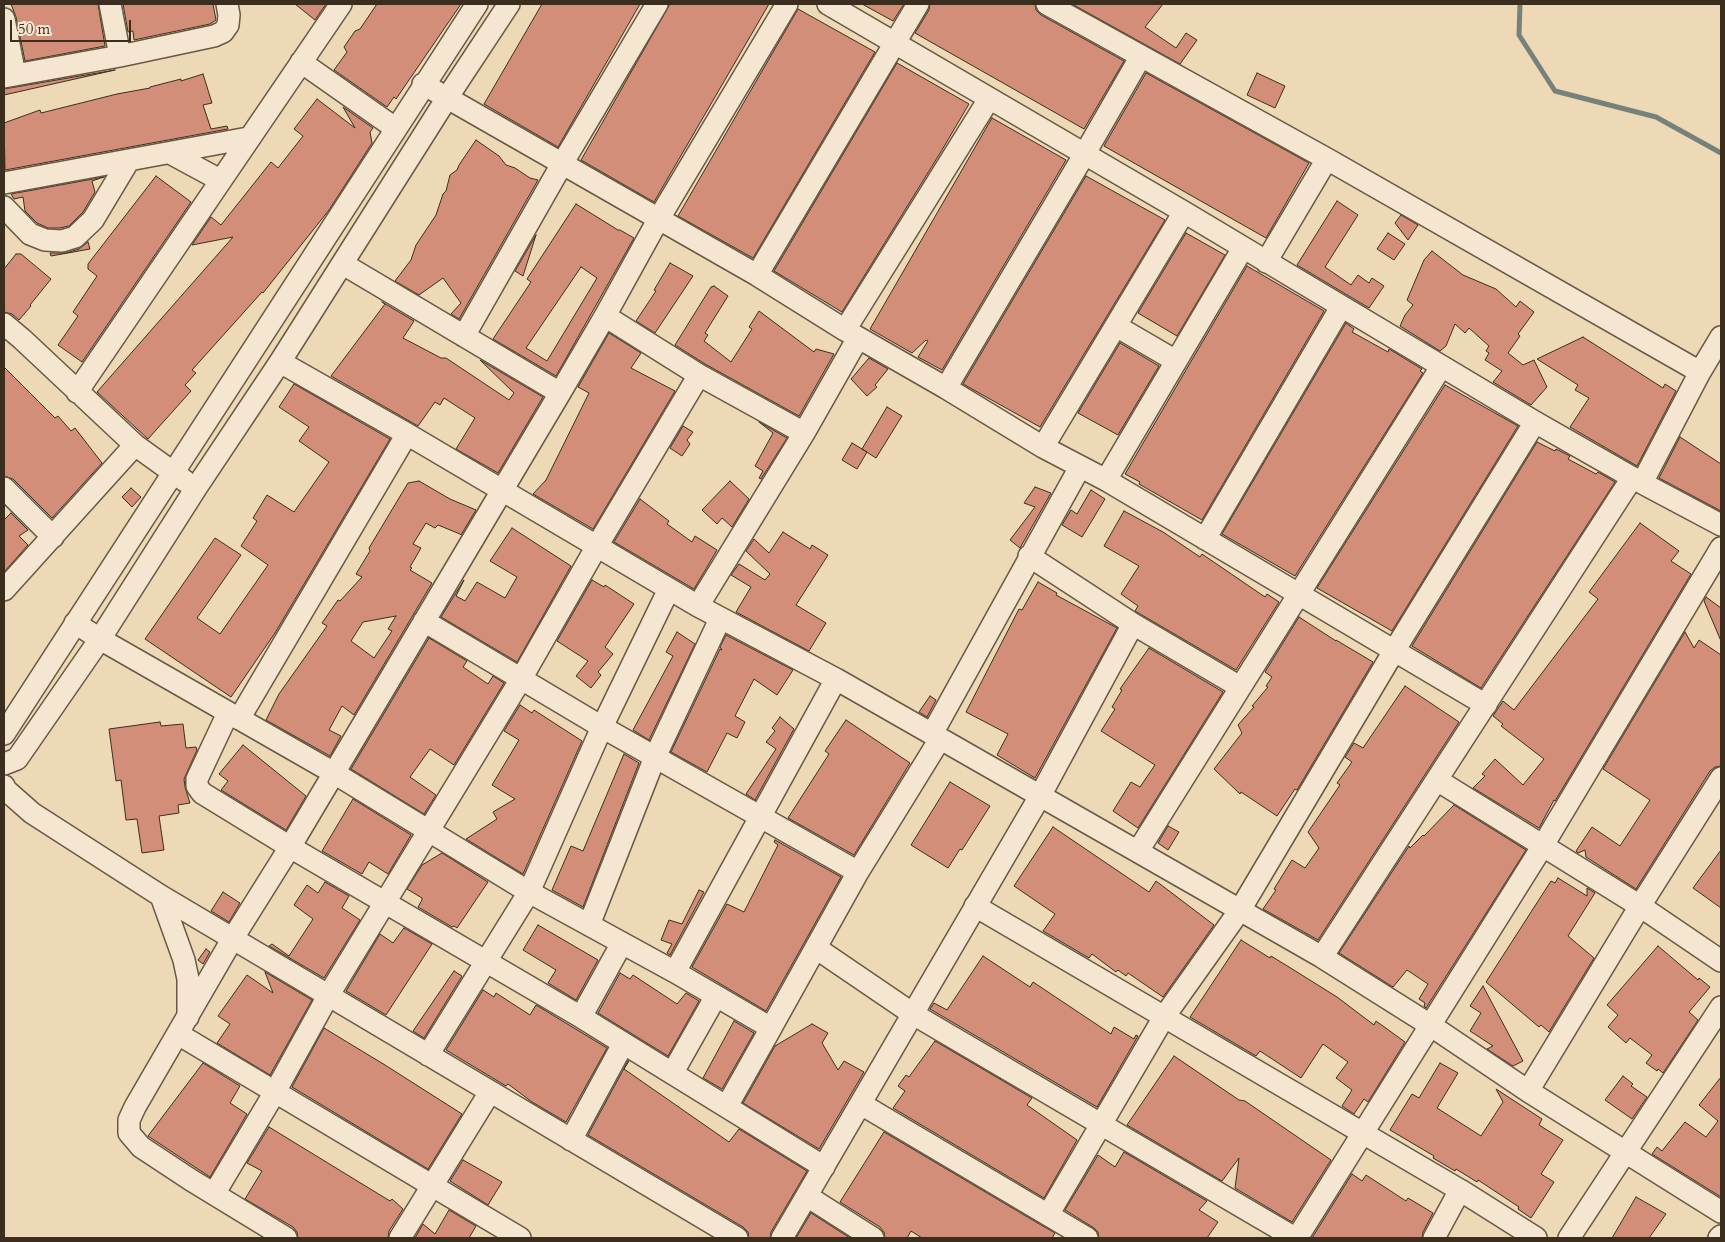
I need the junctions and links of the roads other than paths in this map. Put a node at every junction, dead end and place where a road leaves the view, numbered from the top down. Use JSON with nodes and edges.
{"nodes":[{"id":1,"x":110,"y":4,"type":"edge"},
{"id":2,"x":227,"y":4,"type":"edge"},
{"id":3,"x":341,"y":4,"type":"edge"},
{"id":4,"x":476,"y":4,"type":"edge"},
{"id":5,"x":509,"y":4,"type":"edge"},
{"id":6,"x":657,"y":4,"type":"edge"},
{"id":7,"x":787,"y":4,"type":"edge"},
{"id":8,"x":828,"y":4,"type":"edge"},
{"id":9,"x":918,"y":4,"type":"edge"},
{"id":10,"x":1047,"y":4,"type":"edge"},
{"id":11,"x":4,"y":19,"type":"edge"},
{"id":12,"x":895,"y":42,"type":"junction"},
{"id":13,"x":120,"y":56,"type":"junction"},
{"id":14,"x":1141,"y":56,"type":"junction"},
{"id":15,"x":301,"y":62,"type":"junction"},
{"id":16,"x":9,"y":76,"type":"edge"},
{"id":17,"x":423,"y":84,"type":"junction"},
{"id":18,"x":447,"y":98,"type":"junction"},
{"id":19,"x":989,"y":99,"type":"junction"},
{"id":20,"x":395,"y":128,"type":"junction"},
{"id":21,"x":248,"y":138,"type":"junction"},
{"id":22,"x":170,"y":153,"type":"junction"},
{"id":23,"x":1084,"y":155,"type":"junction"},
{"id":24,"x":1327,"y":159,"type":"junction"},
{"id":25,"x":129,"y":160,"type":"junction"},
{"id":26,"x":562,"y":164,"type":"junction"},
{"id":27,"x":220,"y":180,"type":"junction"},
{"id":28,"x":4,"y":183,"type":"edge"},
{"id":29,"x":4,"y":207,"type":"edge"},
{"id":30,"x":1184,"y":212,"type":"junction"},
{"id":31,"x":658,"y":220,"type":"junction"},
{"id":32,"x":1243,"y":248,"type":"junction"},
{"id":33,"x":1266,"y":262,"type":"junction"},
{"id":34,"x":343,"y":264,"type":"junction"},
{"id":35,"x":757,"y":275,"type":"junction"},
{"id":36,"x":1341,"y":307,"type":"junction"},
{"id":37,"x":606,"y":316,"type":"junction"},
{"id":38,"x":4,"y":324,"type":"edge"},
{"id":39,"x":1116,"y":326,"type":"junction"},
{"id":40,"x":852,"y":334,"type":"junction"},
{"id":41,"x":464,"y":336,"type":"junction"},
{"id":42,"x":1721,"y":337,"type":"edge"},
{"id":43,"x":1176,"y":361,"type":"junction"},
{"id":44,"x":280,"y":362,"type":"junction"},
{"id":45,"x":1441,"y":367,"type":"junction"},
{"id":46,"x":1700,"y":372,"type":"junction"},
{"id":47,"x":699,"y":375,"type":"junction"},
{"id":48,"x":946,"y":388,"type":"junction"},
{"id":49,"x":77,"y":392,"type":"junction"},
{"id":50,"x":560,"y":394,"type":"junction"},
{"id":51,"x":1535,"y":422,"type":"junction"},
{"id":52,"x":804,"y":433,"type":"junction"},
{"id":53,"x":406,"y":434,"type":"junction"},
{"id":54,"x":135,"y":445,"type":"junction"},
{"id":55,"x":1043,"y":447,"type":"junction"},
{"id":56,"x":1080,"y":467,"type":"junction"},
{"id":57,"x":174,"y":472,"type":"junction"},
{"id":58,"x":1106,"y":480,"type":"junction"},
{"id":59,"x":1637,"y":481,"type":"junction"},
{"id":60,"x":4,"y":488,"type":"edge"},
{"id":61,"x":196,"y":488,"type":"junction"},
{"id":62,"x":501,"y":490,"type":"junction"},
{"id":63,"x":1721,"y":525,"type":"edge"},
{"id":64,"x":54,"y":536,"type":"junction"},
{"id":65,"x":1205,"y":539,"type":"junction"},
{"id":66,"x":597,"y":546,"type":"junction"},
{"id":67,"x":1721,"y":548,"type":"edge"},
{"id":68,"x":1028,"y":556,"type":"junction"},
{"id":69,"x":669,"y":589,"type":"junction"},
{"id":70,"x":4,"y":590,"type":"edge"},
{"id":71,"x":1298,"y":594,"type":"junction"},
{"id":72,"x":698,"y":606,"type":"junction"},
{"id":73,"x":720,"y":619,"type":"junction"},
{"id":74,"x":424,"y":621,"type":"junction"},
{"id":75,"x":76,"y":623,"type":"junction"},
{"id":76,"x":1133,"y":624,"type":"junction"},
{"id":77,"x":100,"y":640,"type":"junction"},
{"id":78,"x":1394,"y":651,"type":"junction"},
{"id":79,"x":521,"y":679,"type":"junction"},
{"id":80,"x":836,"y":679,"type":"junction"},
{"id":81,"x":1240,"y":687,"type":"junction"},
{"id":82,"x":1486,"y":705,"type":"junction"},
{"id":83,"x":233,"y":716,"type":"junction"},
{"id":84,"x":5,"y":726,"type":"edge"},
{"id":85,"x":602,"y":727,"type":"junction"},
{"id":86,"x":936,"y":736,"type":"junction"},
{"id":87,"x":655,"y":758,"type":"junction"},
{"id":88,"x":4,"y":764,"type":"edge"},
{"id":89,"x":334,"y":773,"type":"junction"},
{"id":90,"x":1721,"y":778,"type":"edge"},
{"id":91,"x":1437,"y":780,"type":"junction"},
{"id":92,"x":4,"y":790,"type":"edge"},
{"id":93,"x":1040,"y":796,"type":"junction"},
{"id":94,"x":761,"y":818,"type":"junction"},
{"id":95,"x":429,"y":832,"type":"junction"},
{"id":96,"x":290,"y":847,"type":"junction"},
{"id":97,"x":1542,"y":847,"type":"junction"},
{"id":98,"x":1138,"y":852,"type":"junction"},
{"id":99,"x":858,"y":872,"type":"junction"},
{"id":100,"x":529,"y":892,"type":"junction"},
{"id":101,"x":161,"y":896,"type":"junction"},
{"id":102,"x":385,"y":902,"type":"junction"},
{"id":103,"x":975,"y":906,"type":"junction"},
{"id":104,"x":1640,"y":906,"type":"junction"},
{"id":105,"x":1240,"y":910,"type":"junction"},
{"id":106,"x":589,"y":925,"type":"junction"},
{"id":107,"x":233,"y":938,"type":"junction"},
{"id":108,"x":622,"y":943,"type":"junction"},
{"id":109,"x":816,"y":948,"type":"junction"},
{"id":110,"x":1322,"y":957,"type":"junction"},
{"id":111,"x":1721,"y":961,"type":"edge"},
{"id":112,"x":486,"y":962,"type":"junction"},
{"id":113,"x":676,"y":972,"type":"junction"},
{"id":114,"x":328,"y":996,"type":"junction"},
{"id":115,"x":716,"y":996,"type":"junction"},
{"id":116,"x":1721,"y":1007,"type":"edge"},
{"id":117,"x":913,"y":1014,"type":"junction"},
{"id":118,"x":581,"y":1017,"type":"junction"},
{"id":119,"x":1164,"y":1017,"type":"junction"},
{"id":120,"x":1430,"y":1025,"type":"junction"},
{"id":121,"x":183,"y":1026,"type":"junction"},
{"id":122,"x":770,"y":1028,"type":"junction"},
{"id":123,"x":623,"y":1044,"type":"junction"},
{"id":124,"x":428,"y":1055,"type":"junction"},
{"id":125,"x":673,"y":1072,"type":"junction"},
{"id":126,"x":1528,"y":1091,"type":"junction"},
{"id":127,"x":275,"y":1092,"type":"junction"},
{"id":128,"x":490,"y":1092,"type":"junction"},
{"id":129,"x":860,"y":1104,"type":"junction"},
{"id":130,"x":727,"y":1106,"type":"junction"},
{"id":131,"x":1101,"y":1124,"type":"junction"},
{"id":132,"x":1362,"y":1133,"type":"junction"},
{"id":133,"x":571,"y":1140,"type":"junction"},
{"id":134,"x":1626,"y":1152,"type":"junction"},
{"id":135,"x":824,"y":1167,"type":"junction"},
{"id":136,"x":432,"y":1186,"type":"junction"},
{"id":137,"x":1460,"y":1190,"type":"junction"},
{"id":138,"x":214,"y":1194,"type":"junction"},
{"id":139,"x":807,"y":1196,"type":"junction"},
{"id":140,"x":1721,"y":1212,"type":"edge"},
{"id":141,"x":1048,"y":1215,"type":"junction"},
{"id":142,"x":286,"y":1238,"type":"edge"},
{"id":143,"x":400,"y":1238,"type":"edge"},
{"id":144,"x":520,"y":1238,"type":"edge"},
{"id":145,"x":737,"y":1238,"type":"edge"},
{"id":146,"x":782,"y":1238,"type":"edge"},
{"id":147,"x":873,"y":1238,"type":"edge"},
{"id":148,"x":1087,"y":1238,"type":"edge"},
{"id":149,"x":1296,"y":1238,"type":"edge"},
{"id":150,"x":1434,"y":1238,"type":"edge"},
{"id":151,"x":1536,"y":1238,"type":"edge"},
{"id":152,"x":1569,"y":1238,"type":"edge"}],
"edges":[{"from":1,"to":13,"type":"street"},
{"from":2,"to":13,"type":"street"},
{"from":3,"to":15,"type":"street"},
{"from":4,"to":17,"type":"street"},
{"from":5,"to":18,"type":"street"},
{"from":6,"to":26,"type":"street"},
{"from":7,"to":31,"type":"street"},
{"from":8,"to":12,"type":"street"},
{"from":9,"to":12,"type":"street"},
{"from":10,"to":14,"type":"street"},
{"from":11,"to":16,"type":"street"},
{"from":12,"to":19,"type":"street"},
{"from":12,"to":35,"type":"street"},
{"from":13,"to":16,"type":"street"},
{"from":14,"to":23,"type":"street"},
{"from":14,"to":24,"type":"street"},
{"from":15,"to":20,"type":"street"},
{"from":15,"to":21,"type":"street"},
{"from":17,"to":18,"type":"street"},
{"from":17,"to":20,"type":"street"},
{"from":18,"to":26,"type":"street"},
{"from":18,"to":34,"type":"street"},
{"from":19,"to":23,"type":"street"},
{"from":19,"to":40,"type":"street"},
{"from":20,"to":57,"type":"street"},
{"from":21,"to":22,"type":"street"},
{"from":21,"to":27,"type":"street"},
{"from":22,"to":25,"type":"street"},
{"from":22,"to":27,"type":"street"},
{"from":23,"to":30,"type":"street"},
{"from":23,"to":48,"type":"street"},
{"from":24,"to":33,"type":"street"},
{"from":24,"to":46,"type":"street"},
{"from":25,"to":28,"type":"street"},
{"from":25,"to":29,"type":"street"},
{"from":26,"to":31,"type":"street"},
{"from":26,"to":41,"type":"street"},
{"from":27,"to":49,"type":"street"},
{"from":30,"to":32,"type":"street"},
{"from":30,"to":39,"type":"street"},
{"from":31,"to":35,"type":"street"},
{"from":31,"to":37,"type":"street"},
{"from":32,"to":33,"type":"street"},
{"from":32,"to":43,"type":"street"},
{"from":33,"to":36,"type":"street"},
{"from":34,"to":41,"type":"street"},
{"from":34,"to":44,"type":"street"},
{"from":35,"to":40,"type":"street"},
{"from":36,"to":45,"type":"street"},
{"from":36,"to":65,"type":"street"},
{"from":37,"to":47,"type":"street"},
{"from":37,"to":50,"type":"street"},
{"from":38,"to":49,"type":"street"},
{"from":39,"to":43,"type":"street"},
{"from":39,"to":55,"type":"street"},
{"from":40,"to":48,"type":"street"},
{"from":40,"to":52,"type":"street"},
{"from":41,"to":50,"type":"street"},
{"from":42,"to":46,"type":"street"},
{"from":43,"to":58,"type":"street"},
{"from":44,"to":53,"type":"street"},
{"from":44,"to":61,"type":"street"},
{"from":45,"to":51,"type":"street"},
{"from":45,"to":71,"type":"street"},
{"from":46,"to":59,"type":"street"},
{"from":47,"to":52,"type":"street"},
{"from":47,"to":66,"type":"street"},
{"from":48,"to":55,"type":"street"},
{"from":49,"to":54,"type":"street"},
{"from":50,"to":62,"type":"street"},
{"from":51,"to":59,"type":"street"},
{"from":51,"to":78,"type":"street"},
{"from":52,"to":72,"type":"street"},
{"from":53,"to":62,"type":"street"},
{"from":53,"to":83,"type":"street"},
{"from":54,"to":57,"type":"street"},
{"from":54,"to":64,"type":"street"},
{"from":55,"to":56,"type":"street"},
{"from":56,"to":58,"type":"street"},
{"from":56,"to":68,"type":"street"},
{"from":57,"to":61,"type":"street"},
{"from":57,"to":75,"type":"street"},
{"from":58,"to":65,"type":"street"},
{"from":59,"to":63,"type":"street"},
{"from":59,"to":82,"type":"street"},
{"from":60,"to":64,"type":"street"},
{"from":61,"to":77,"type":"street"},
{"from":62,"to":66,"type":"street"},
{"from":62,"to":74,"type":"street"},
{"from":64,"to":70,"type":"street"},
{"from":65,"to":71,"type":"street"},
{"from":66,"to":69,"type":"street"},
{"from":66,"to":79,"type":"street"},
{"from":67,"to":97,"type":"street"},
{"from":68,"to":76,"type":"street"},
{"from":68,"to":86,"type":"street"},
{"from":69,"to":72,"type":"street"},
{"from":69,"to":85,"type":"street"},
{"from":71,"to":78,"type":"street"},
{"from":71,"to":81,"type":"street"},
{"from":72,"to":73,"type":"street"},
{"from":73,"to":80,"type":"street"},
{"from":73,"to":87,"type":"street"},
{"from":74,"to":79,"type":"street"},
{"from":74,"to":89,"type":"street"},
{"from":75,"to":77,"type":"street"},
{"from":75,"to":84,"type":"street"},
{"from":76,"to":81,"type":"street"},
{"from":76,"to":93,"type":"street"},
{"from":77,"to":83,"type":"street"},
{"from":77,"to":88,"type":"street"},
{"from":78,"to":82,"type":"street"},
{"from":78,"to":105,"type":"street"},
{"from":79,"to":85,"type":"street"},
{"from":79,"to":95,"type":"street"},
{"from":80,"to":86,"type":"street"},
{"from":80,"to":94,"type":"street"},
{"from":81,"to":98,"type":"street"},
{"from":82,"to":91,"type":"street"},
{"from":83,"to":89,"type":"street"},
{"from":83,"to":96,"type":"street"},
{"from":85,"to":87,"type":"street"},
{"from":85,"to":100,"type":"street"},
{"from":86,"to":93,"type":"street"},
{"from":86,"to":99,"type":"street"},
{"from":87,"to":94,"type":"street"},
{"from":87,"to":106,"type":"street"},
{"from":89,"to":95,"type":"street"},
{"from":89,"to":96,"type":"street"},
{"from":90,"to":104,"type":"street"},
{"from":91,"to":97,"type":"street"},
{"from":91,"to":110,"type":"street"},
{"from":92,"to":101,"type":"street"},
{"from":93,"to":98,"type":"street"},
{"from":93,"to":103,"type":"street"},
{"from":94,"to":99,"type":"street"},
{"from":94,"to":113,"type":"street"},
{"from":95,"to":100,"type":"street"},
{"from":95,"to":102,"type":"street"},
{"from":96,"to":102,"type":"street"},
{"from":96,"to":107,"type":"street"},
{"from":97,"to":104,"type":"street"},
{"from":97,"to":120,"type":"street"},
{"from":98,"to":105,"type":"street"},
{"from":99,"to":109,"type":"street"},
{"from":100,"to":106,"type":"street"},
{"from":100,"to":112,"type":"street"},
{"from":101,"to":107,"type":"street"},
{"from":101,"to":121,"type":"street"},
{"from":102,"to":112,"type":"street"},
{"from":102,"to":114,"type":"street"},
{"from":103,"to":117,"type":"street"},
{"from":103,"to":119,"type":"street"},
{"from":104,"to":111,"type":"street"},
{"from":104,"to":126,"type":"street"},
{"from":105,"to":110,"type":"street"},
{"from":105,"to":119,"type":"street"},
{"from":106,"to":108,"type":"street"},
{"from":107,"to":114,"type":"street"},
{"from":107,"to":121,"type":"street"},
{"from":108,"to":113,"type":"street"},
{"from":108,"to":118,"type":"street"},
{"from":109,"to":117,"type":"street"},
{"from":109,"to":122,"type":"street"},
{"from":110,"to":120,"type":"street"},
{"from":112,"to":118,"type":"street"},
{"from":112,"to":124,"type":"street"},
{"from":113,"to":115,"type":"street"},
{"from":114,"to":124,"type":"street"},
{"from":114,"to":127,"type":"street"},
{"from":115,"to":122,"type":"street"},
{"from":115,"to":125,"type":"street"},
{"from":116,"to":134,"type":"street"},
{"from":117,"to":129,"type":"street"},
{"from":117,"to":131,"type":"street"},
{"from":118,"to":123,"type":"street"},
{"from":119,"to":131,"type":"street"},
{"from":119,"to":132,"type":"street"},
{"from":120,"to":126,"type":"street"},
{"from":120,"to":132,"type":"street"},
{"from":121,"to":127,"type":"street"},
{"from":121,"to":138,"type":"street"},
{"from":122,"to":130,"type":"street"},
{"from":123,"to":125,"type":"street"},
{"from":123,"to":133,"type":"street"},
{"from":124,"to":128,"type":"street"},
{"from":125,"to":130,"type":"street"},
{"from":126,"to":134,"type":"street"},
{"from":127,"to":136,"type":"street"},
{"from":127,"to":138,"type":"street"},
{"from":128,"to":133,"type":"street"},
{"from":128,"to":136,"type":"street"},
{"from":129,"to":135,"type":"street"},
{"from":129,"to":141,"type":"street"},
{"from":130,"to":135,"type":"street"},
{"from":131,"to":141,"type":"street"},
{"from":131,"to":149,"type":"street"},
{"from":132,"to":137,"type":"street"},
{"from":132,"to":149,"type":"street"},
{"from":133,"to":145,"type":"street"},
{"from":134,"to":140,"type":"street"},
{"from":134,"to":152,"type":"street"},
{"from":135,"to":139,"type":"street"},
{"from":136,"to":143,"type":"street"},
{"from":136,"to":144,"type":"street"},
{"from":137,"to":150,"type":"street"},
{"from":137,"to":151,"type":"street"},
{"from":138,"to":142,"type":"street"},
{"from":139,"to":146,"type":"street"},
{"from":139,"to":147,"type":"street"},
{"from":141,"to":148,"type":"street"}]}
